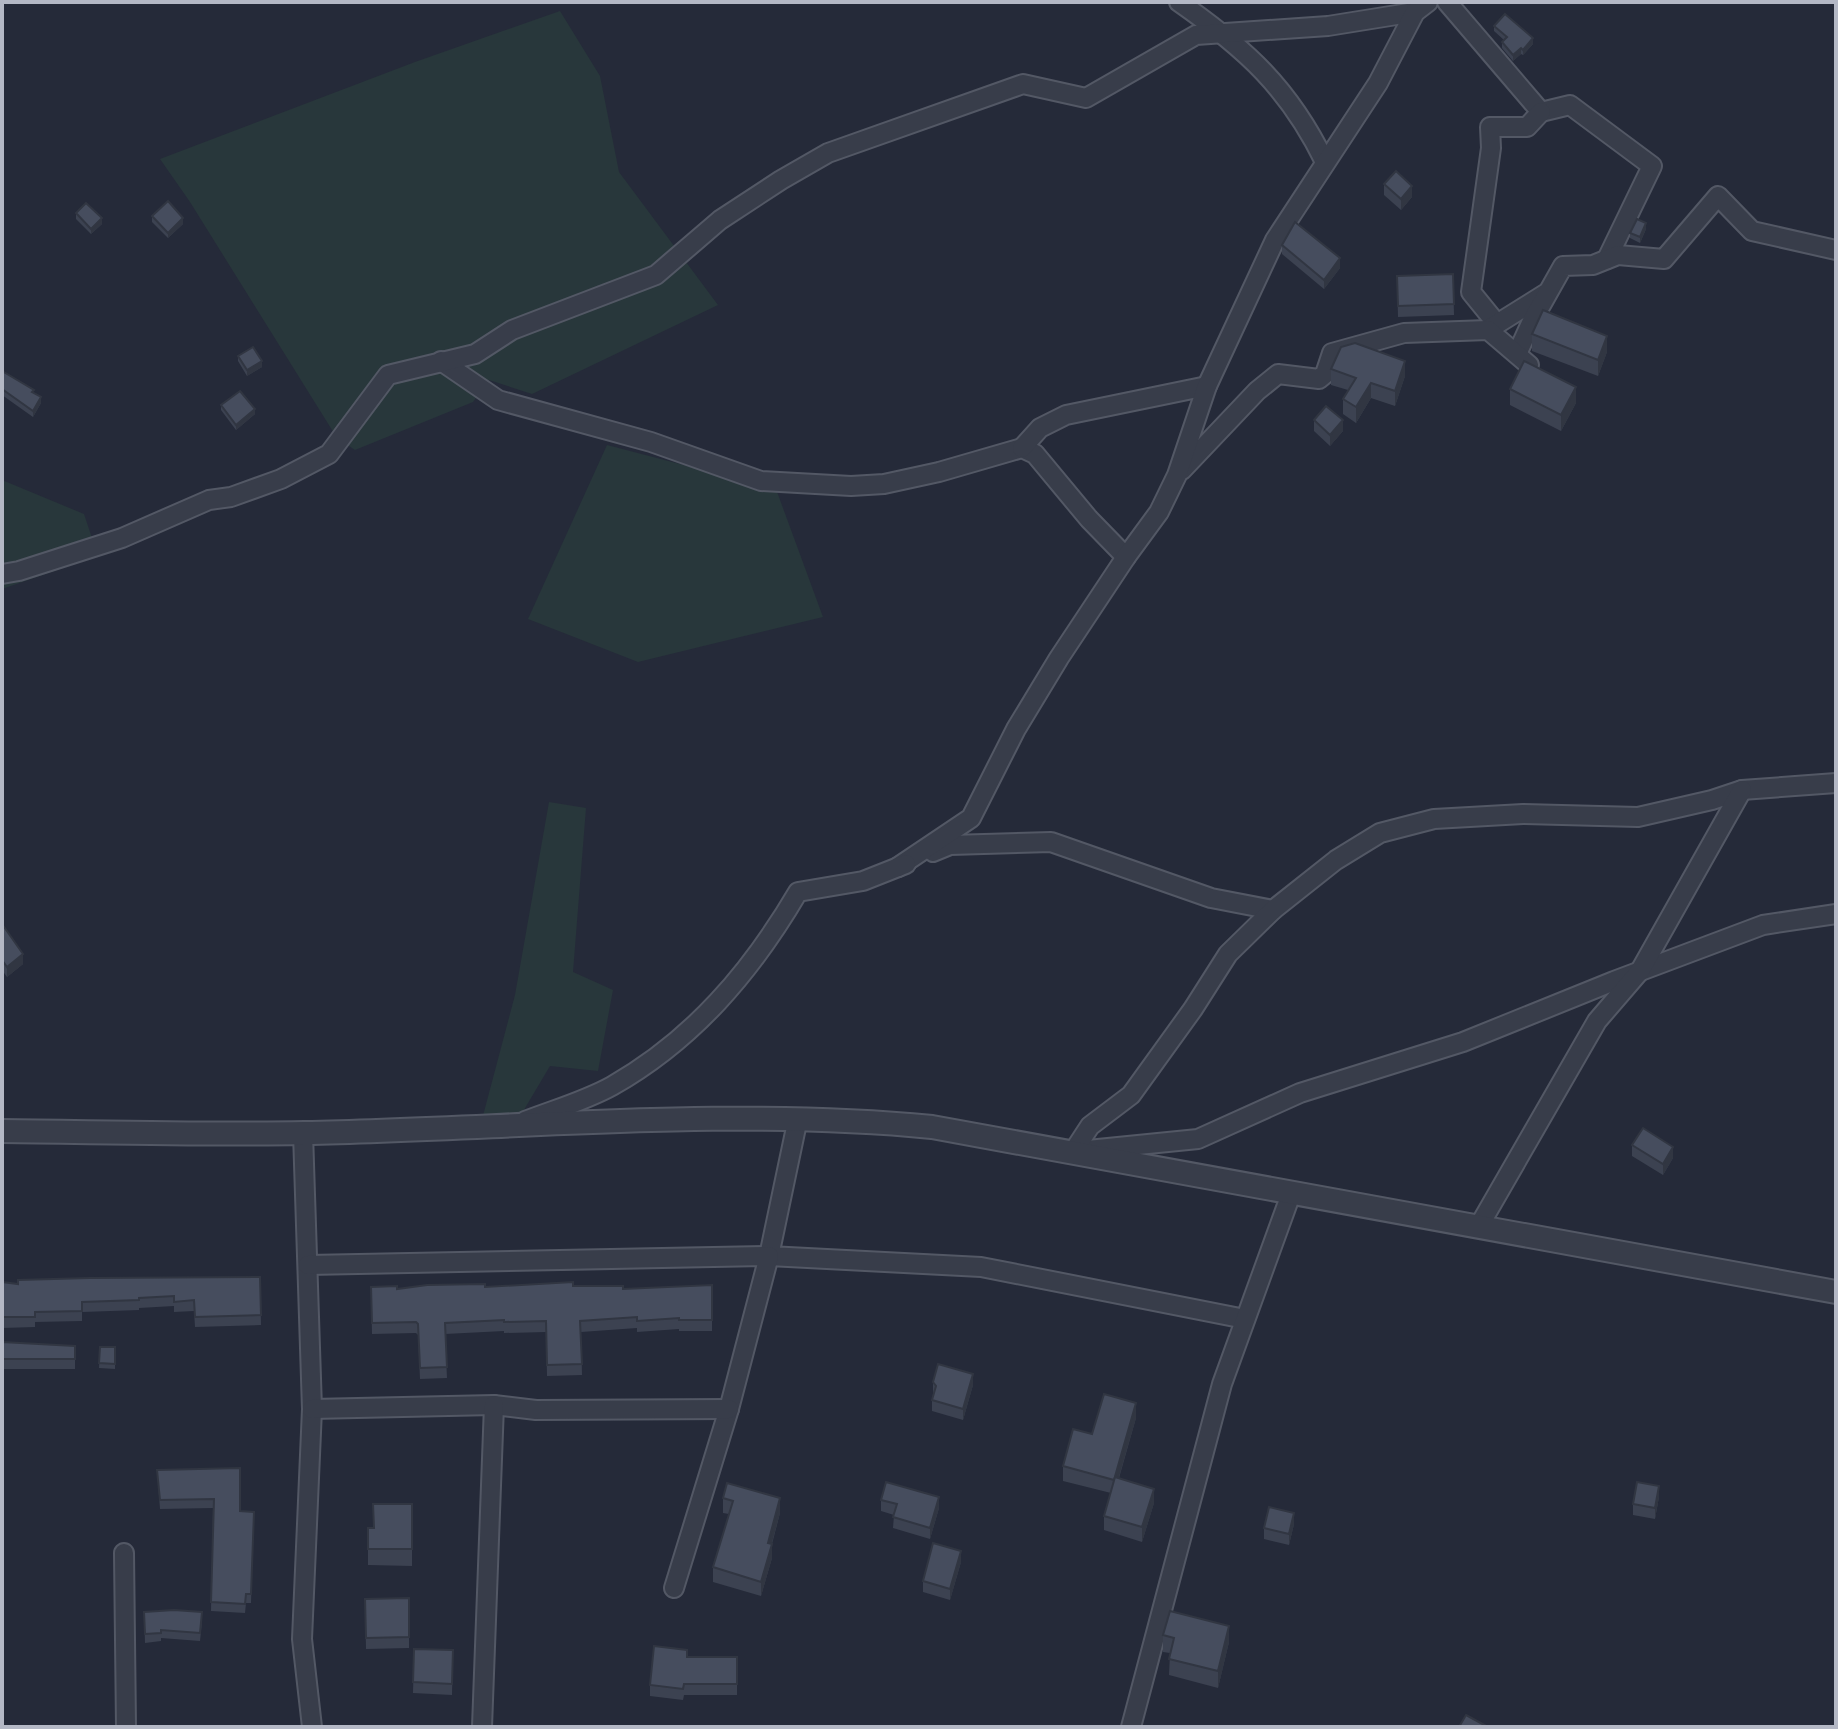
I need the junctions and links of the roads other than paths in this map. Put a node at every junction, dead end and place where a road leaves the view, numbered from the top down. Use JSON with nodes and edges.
{"nodes":[{"id":1,"x":1179,"y":2,"type":"edge"},
{"id":2,"x":1447,"y":2,"type":"edge"},
{"id":3,"x":1419,"y":5,"type":"edge"},
{"id":4,"x":1222,"y":33,"type":"junction"},
{"id":5,"x":1541,"y":112,"type":"junction"},
{"id":6,"x":1325,"y":162,"type":"junction"},
{"id":7,"x":1836,"y":250,"type":"edge"},
{"id":8,"x":1607,"y":259,"type":"junction"},
{"id":9,"x":1551,"y":290,"type":"junction"},
{"id":10,"x":1493,"y":327,"type":"junction"},
{"id":11,"x":441,"y":361,"type":"junction"},
{"id":12,"x":1207,"y":386,"type":"junction"},
{"id":13,"x":1022,"y":448,"type":"junction"},
{"id":14,"x":1177,"y":475,"type":"junction"},
{"id":15,"x":1126,"y":557,"type":"junction"},
{"id":16,"x":2,"y":574,"type":"edge"},
{"id":17,"x":1836,"y":783,"type":"edge"},
{"id":18,"x":1742,"y":790,"type":"junction"},
{"id":19,"x":898,"y":867,"type":"junction"},
{"id":20,"x":1273,"y":910,"type":"junction"},
{"id":21,"x":1836,"y":914,"type":"edge"},
{"id":22,"x":1640,"y":971,"type":"junction"},
{"id":23,"x":798,"y":1118,"type":"junction"},
{"id":24,"x":515,"y":1125,"type":"junction"},
{"id":25,"x":2,"y":1131,"type":"edge"},
{"id":26,"x":303,"y":1133,"type":"junction"},
{"id":27,"x":1073,"y":1152,"type":"junction"},
{"id":28,"x":1291,"y":1194,"type":"junction"},
{"id":29,"x":1479,"y":1226,"type":"junction"},
{"id":30,"x":769,"y":1256,"type":"junction"},
{"id":31,"x":308,"y":1265,"type":"junction"},
{"id":32,"x":1836,"y":1292,"type":"edge"},
{"id":33,"x":1245,"y":1319,"type":"junction"},
{"id":34,"x":494,"y":1405,"type":"junction"},
{"id":35,"x":312,"y":1409,"type":"junction"},
{"id":36,"x":729,"y":1409,"type":"junction"},
{"id":37,"x":124,"y":1553,"type":"dead end"},
{"id":38,"x":674,"y":1588,"type":"dead end"},
{"id":39,"x":126,"y":1727,"type":"edge"},
{"id":40,"x":312,"y":1727,"type":"edge"},
{"id":41,"x":482,"y":1727,"type":"edge"},
{"id":42,"x":1131,"y":1727,"type":"edge"}],
"edges":[{"from":1,"to":4,"type":"street"},
{"from":2,"to":5,"type":"street"},
{"from":3,"to":4,"type":"street"},
{"from":3,"to":6,"type":"street"},
{"from":4,"to":6,"type":"street"},
{"from":4,"to":11,"type":"street"},
{"from":5,"to":8,"type":"street"},
{"from":5,"to":10,"type":"street"},
{"from":6,"to":12,"type":"street"},
{"from":7,"to":8,"type":"street"},
{"from":8,"to":9,"type":"street"},
{"from":9,"to":10,"type":"street"},
{"from":9,"to":10,"type":"street"},
{"from":10,"to":14,"type":"street"},
{"from":11,"to":13,"type":"street"},
{"from":11,"to":16,"type":"street"},
{"from":12,"to":13,"type":"street"},
{"from":12,"to":14,"type":"street"},
{"from":13,"to":15,"type":"street"},
{"from":14,"to":15,"type":"street"},
{"from":15,"to":19,"type":"street"},
{"from":17,"to":18,"type":"street"},
{"from":18,"to":20,"type":"street"},
{"from":18,"to":22,"type":"street"},
{"from":19,"to":20,"type":"street"},
{"from":19,"to":24,"type":"street"},
{"from":20,"to":27,"type":"street"},
{"from":21,"to":22,"type":"street"},
{"from":22,"to":27,"type":"street"},
{"from":22,"to":29,"type":"street"},
{"from":23,"to":24,"type":"street"},
{"from":23,"to":27,"type":"street"},
{"from":23,"to":30,"type":"street"},
{"from":24,"to":26,"type":"street"},
{"from":25,"to":26,"type":"street"},
{"from":26,"to":31,"type":"street"},
{"from":27,"to":28,"type":"street"},
{"from":28,"to":29,"type":"street"},
{"from":28,"to":33,"type":"street"},
{"from":29,"to":32,"type":"street"},
{"from":30,"to":31,"type":"street"},
{"from":30,"to":33,"type":"street"},
{"from":30,"to":36,"type":"street"},
{"from":31,"to":35,"type":"street"},
{"from":33,"to":42,"type":"street"},
{"from":34,"to":35,"type":"street"},
{"from":34,"to":36,"type":"street"},
{"from":34,"to":41,"type":"street"},
{"from":35,"to":40,"type":"street"},
{"from":36,"to":38,"type":"street"},
{"from":37,"to":39,"type":"street"}]}
